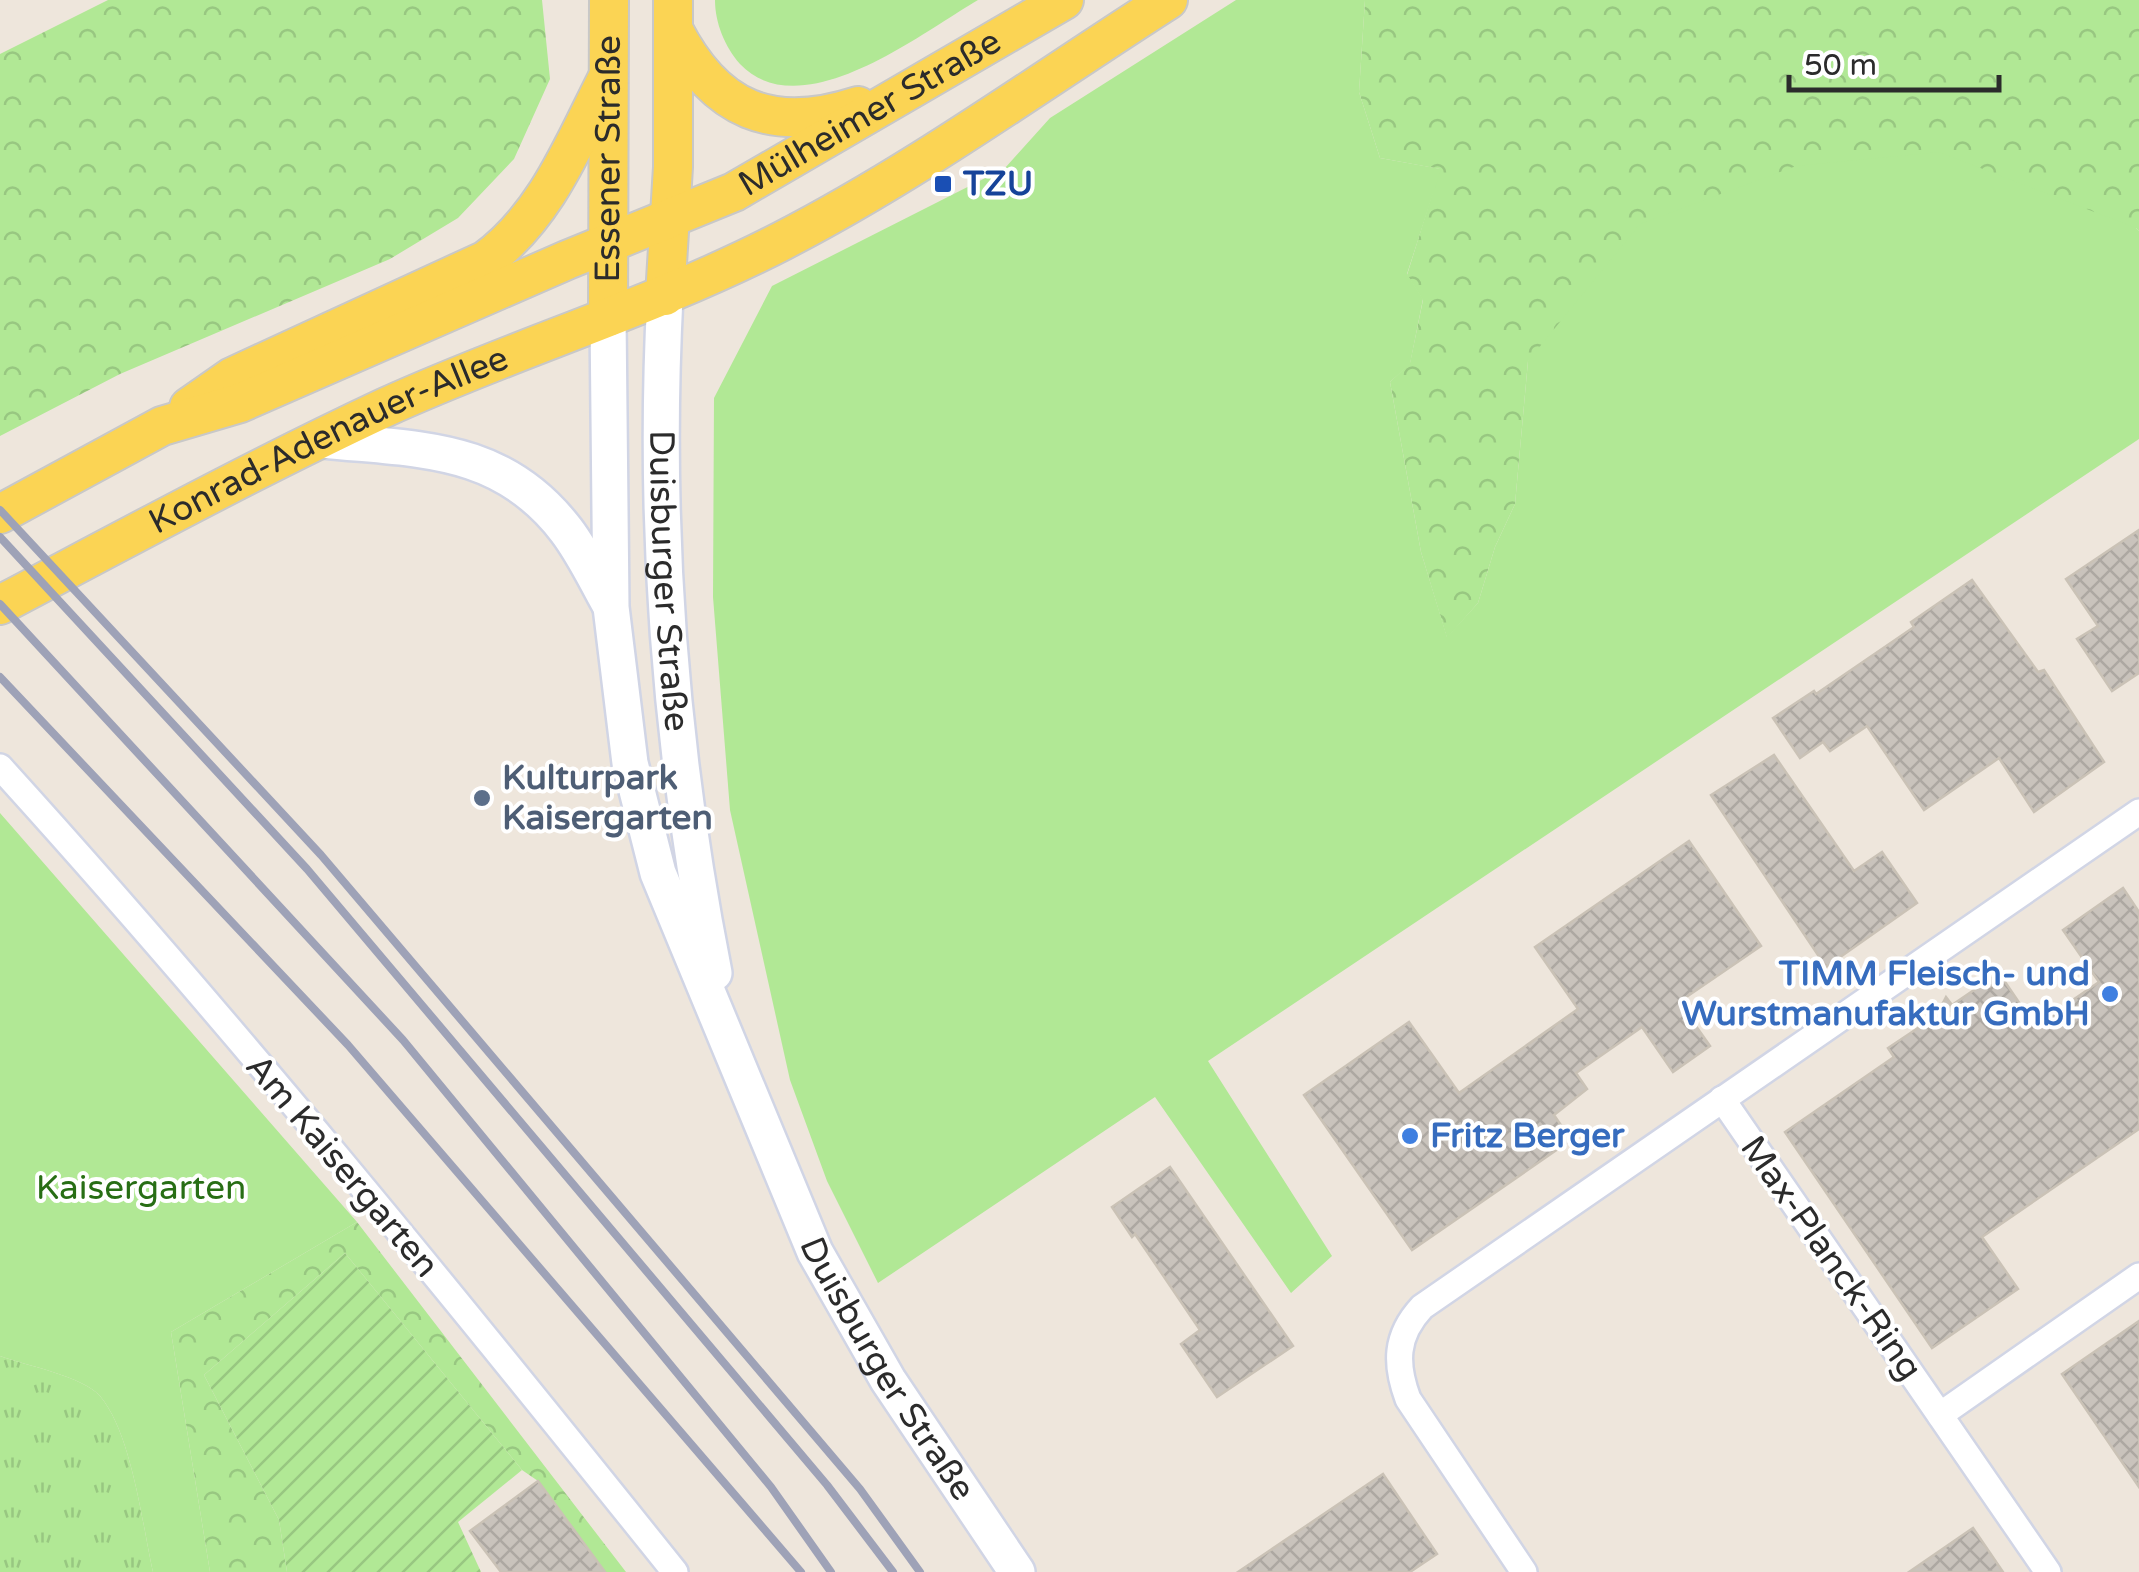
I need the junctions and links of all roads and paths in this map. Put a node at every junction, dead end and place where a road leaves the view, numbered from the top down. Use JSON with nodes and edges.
{"nodes":[{"id":1,"x":608,"y":0,"type":"edge"},
{"id":2,"x":1064,"y":0,"type":"edge"},
{"id":3,"x":1168,"y":0,"type":"edge"},
{"id":4,"x":673,"y":14,"type":"edge"},
{"id":5,"x":608,"y":77,"type":"junction"},
{"id":6,"x":913,"y":88,"type":"junction"},
{"id":7,"x":670,"y":220,"type":"junction"},
{"id":8,"x":608,"y":244,"type":"junction"},
{"id":9,"x":665,"y":296,"type":"junction"},
{"id":10,"x":608,"y":317,"type":"junction"},
{"id":11,"x":162,"y":426,"type":"junction"},
{"id":12,"x":323,"y":440,"type":"junction"},
{"id":13,"x":0,"y":514,"type":"edge"},
{"id":14,"x":0,"y":605,"type":"edge"},
{"id":15,"x":611,"y":607,"type":"junction"},
{"id":16,"x":0,"y":767,"type":"edge"},
{"id":17,"x":2139,"y":812,"type":"edge"},
{"id":18,"x":728,"y":1042,"type":"junction"},
{"id":19,"x":1722,"y":1099,"type":"junction"},
{"id":20,"x":2139,"y":1276,"type":"edge"},
{"id":21,"x":1940,"y":1415,"type":"junction"},
{"id":22,"x":675,"y":1572,"type":"edge"},
{"id":23,"x":1017,"y":1572,"type":"edge"},
{"id":24,"x":1524,"y":1572,"type":"edge"},
{"id":25,"x":2048,"y":1572,"type":"edge"}],
"edges":[{"from":1,"to":5,"type":"main road","name":"Essener Straße"},
{"from":2,"to":6,"type":"main road","name":"Mülheimer Straße"},
{"from":3,"to":9,"type":"main road","name":"Mülheimer Straße"},
{"from":4,"to":6,"type":"main road"},
{"from":4,"to":7,"type":"main road","name":"Essener Straße"},
{"from":5,"to":8,"type":"main road","name":"Essener Straße"},
{"from":5,"to":11,"type":"main road"},
{"from":6,"to":7,"type":"main road","name":"Mülheimer Straße"},
{"from":7,"to":8,"type":"main road","name":"Konrad-Adenauer-Allee"},
{"from":7,"to":9,"type":"main road","name":"Essener Straße"},
{"from":8,"to":10,"type":"main road","name":"Essener Straße"},
{"from":8,"to":11,"type":"main road","name":"Konrad-Adenauer-Allee"},
{"from":9,"to":10,"type":"main road","name":"Konrad-Adenauer-Allee"},
{"from":9,"to":18,"type":"main road","name":"Duisburger Straße"},
{"from":10,"to":12,"type":"main road","name":"Konrad-Adenauer-Allee"},
{"from":10,"to":15,"type":"main road","name":"Duisburger Straße"},
{"from":11,"to":13,"type":"main road","name":"Konrad-Adenauer-Allee"},
{"from":12,"to":14,"type":"main road","name":"Konrad-Adenauer-Allee"},
{"from":12,"to":15,"type":"main road"},
{"from":15,"to":18,"type":"main road","name":"Duisburger Straße"},
{"from":16,"to":22,"type":"street","name":"Am Kaisergarten"},
{"from":17,"to":19,"type":"street","name":"Max-Planck-Ring"},
{"from":18,"to":23,"type":"main road","name":"Duisburger Straße"},
{"from":19,"to":21,"type":"street","name":"Max-Planck-Ring"},
{"from":19,"to":24,"type":"street","name":"Max-Planck-Ring"},
{"from":20,"to":21,"type":"street","name":"Max-Planck-Ring"},
{"from":21,"to":25,"type":"street","name":"Max-Planck-Ring"}]}
